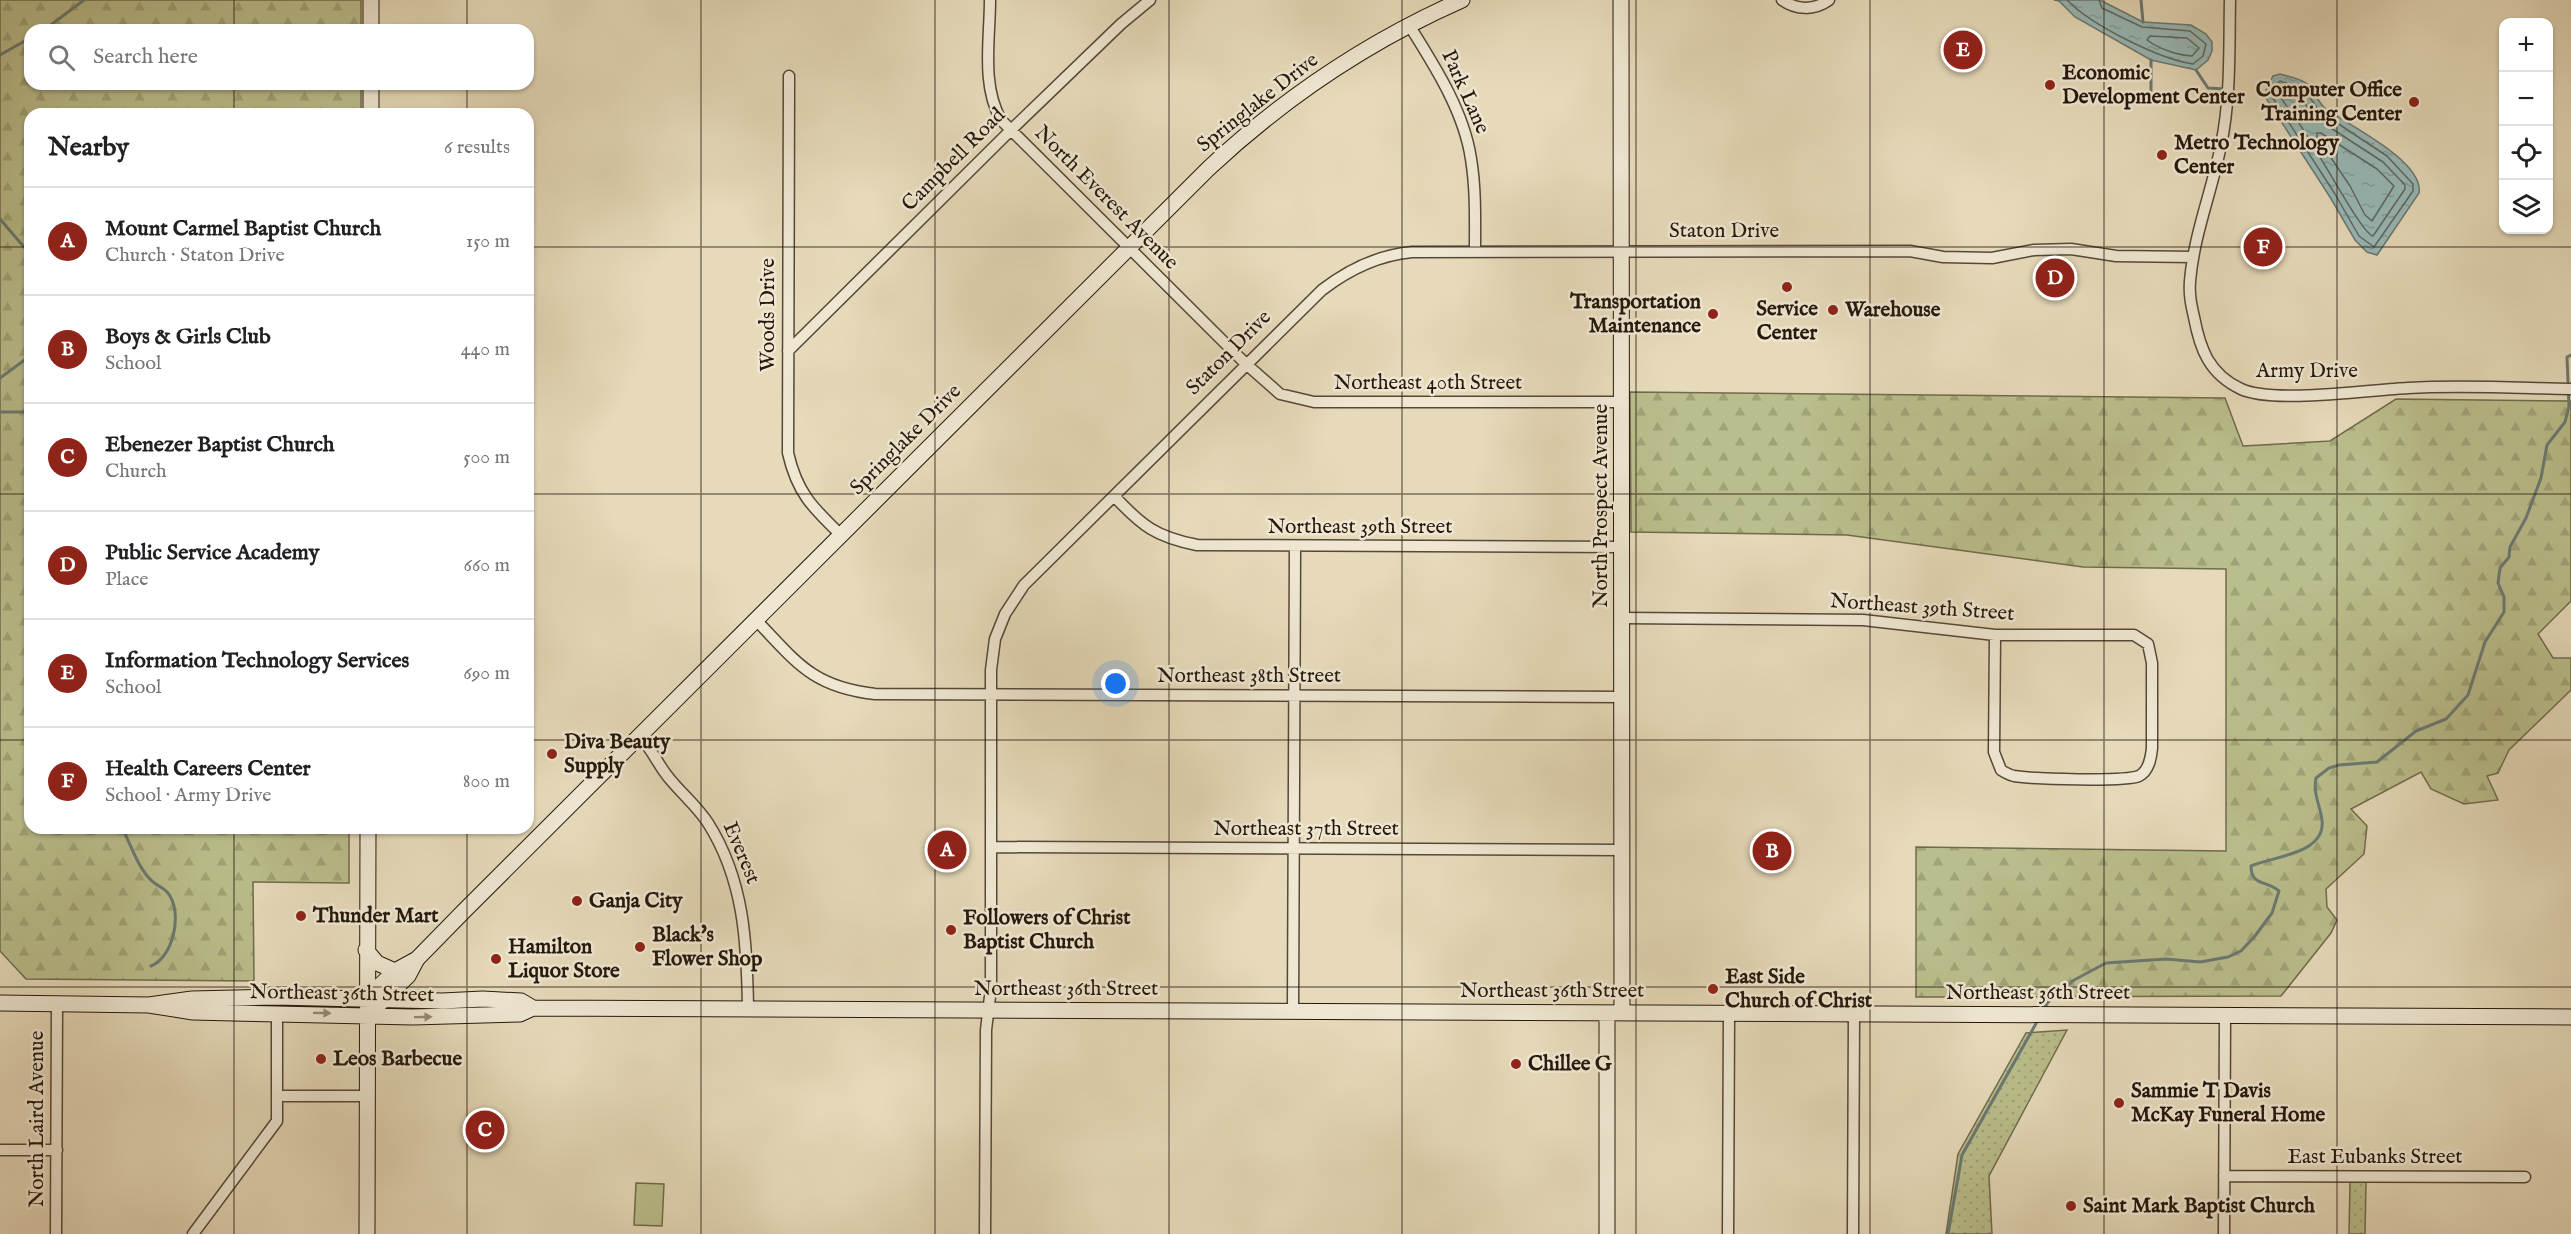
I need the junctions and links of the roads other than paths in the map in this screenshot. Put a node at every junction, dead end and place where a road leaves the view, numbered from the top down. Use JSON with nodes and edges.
{"nodes":[{"id":1,"x":371,"y":0,"type":"edge"},
{"id":2,"x":990,"y":0,"type":"edge"},
{"id":3,"x":1150,"y":0,"type":"edge"},
{"id":4,"x":1462,"y":0,"type":"edge"},
{"id":5,"x":1621,"y":0,"type":"edge"},
{"id":6,"x":1782,"y":0,"type":"edge"},
{"id":7,"x":1828,"y":0,"type":"edge"},
{"id":8,"x":2230,"y":0,"type":"edge"},
{"id":9,"x":371,"y":24,"type":"edge"},
{"id":10,"x":1409,"y":25,"type":"junction"},
{"id":11,"x":789,"y":76,"type":"dead end"},
{"id":12,"x":371,"y":90,"type":"edge"},
{"id":13,"x":371,"y":108,"type":"edge"},
{"id":14,"x":1011,"y":130,"type":"junction"},
{"id":15,"x":1129,"y":248,"type":"junction"},
{"id":16,"x":1474,"y":251,"type":"junction"},
{"id":17,"x":1622,"y":251,"type":"junction"},
{"id":18,"x":2193,"y":257,"type":"junction"},
{"id":19,"x":788,"y":351,"type":"junction"},
{"id":20,"x":1246,"y":364,"type":"junction"},
{"id":21,"x":2571,"y":389,"type":"edge"},
{"id":22,"x":1622,"y":402,"type":"junction"},
{"id":23,"x":1114,"y":496,"type":"junction"},
{"id":24,"x":841,"y":536,"type":"junction"},
{"id":25,"x":1295,"y":546,"type":"junction"},
{"id":26,"x":1622,"y":547,"type":"junction"},
{"id":27,"x":1622,"y":618,"type":"junction"},
{"id":28,"x":757,"y":621,"type":"junction"},
{"id":29,"x":1995,"y":635,"type":"junction"},
{"id":30,"x":991,"y":694,"type":"junction"},
{"id":31,"x":1295,"y":696,"type":"junction"},
{"id":32,"x":1622,"y":697,"type":"junction"},
{"id":33,"x":640,"y":736,"type":"junction"},
{"id":34,"x":368,"y":834,"type":"edge"},
{"id":35,"x":991,"y":847,"type":"junction"},
{"id":36,"x":1295,"y":849,"type":"junction"},
{"id":37,"x":1622,"y":850,"type":"junction"},
{"id":38,"x":366,"y":950,"type":"junction"},
{"id":39,"x":417,"y":958,"type":"junction"},
{"id":40,"x":395,"y":971,"type":"junction"},
{"id":41,"x":366,"y":999,"type":"junction"},
{"id":42,"x":384,"y":1000,"type":"junction"},
{"id":43,"x":0,"y":1004,"type":"edge"},
{"id":44,"x":57,"y":1004,"type":"junction"},
{"id":45,"x":277,"y":1005,"type":"junction"},
{"id":46,"x":533,"y":1008,"type":"junction"},
{"id":47,"x":748,"y":1008,"type":"junction"},
{"id":48,"x":988,"y":1010,"type":"junction"},
{"id":49,"x":1293,"y":1011,"type":"junction"},
{"id":50,"x":1615,"y":1013,"type":"junction"},
{"id":51,"x":1729,"y":1013,"type":"junction"},
{"id":52,"x":1854,"y":1013,"type":"junction"},
{"id":53,"x":2225,"y":1015,"type":"junction"},
{"id":54,"x":367,"y":1016,"type":"junction"},
{"id":55,"x":2571,"y":1017,"type":"edge"},
{"id":56,"x":278,"y":1096,"type":"junction"},
{"id":57,"x":368,"y":1096,"type":"junction"},
{"id":58,"x":0,"y":1150,"type":"edge"},
{"id":59,"x":57,"y":1150,"type":"junction"},
{"id":60,"x":2224,"y":1176,"type":"junction"},
{"id":61,"x":2525,"y":1177,"type":"dead end"},
{"id":62,"x":56,"y":1234,"type":"edge"},
{"id":63,"x":193,"y":1234,"type":"edge"},
{"id":64,"x":367,"y":1234,"type":"edge"},
{"id":65,"x":985,"y":1234,"type":"edge"},
{"id":66,"x":1607,"y":1234,"type":"edge"},
{"id":67,"x":1728,"y":1234,"type":"edge"},
{"id":68,"x":1853,"y":1234,"type":"edge"},
{"id":69,"x":2224,"y":1234,"type":"edge"}],
"edges":[{"from":1,"to":9,"type":"street"},
{"from":2,"to":14,"type":"street","name":"North Everest Avenue"},
{"from":3,"to":14,"type":"street","name":"Campbell Road"},
{"from":4,"to":10,"type":"street","name":"Springlake Drive"},
{"from":5,"to":17,"type":"street","name":"North Prospect Avenue"},
{"from":6,"to":7,"type":"street"},
{"from":8,"to":18,"type":"street","name":"Army Drive"},
{"from":10,"to":15,"type":"street","name":"Springlake Drive"},
{"from":10,"to":16,"type":"street","name":"Park Lane"},
{"from":11,"to":19,"type":"street","name":"Woods Drive"},
{"from":12,"to":13,"type":"street"},
{"from":14,"to":15,"type":"street","name":"North Everest Avenue"},
{"from":14,"to":19,"type":"street","name":"Campbell Road"},
{"from":15,"to":20,"type":"street","name":"North Everest Avenue"},
{"from":15,"to":24,"type":"street","name":"Springlake Drive"},
{"from":16,"to":17,"type":"street","name":"Staton Drive"},
{"from":16,"to":20,"type":"street","name":"Staton Drive"},
{"from":17,"to":18,"type":"street","name":"Staton Drive"},
{"from":17,"to":22,"type":"street","name":"North Prospect Avenue"},
{"from":18,"to":21,"type":"street","name":"Army Drive"},
{"from":19,"to":24,"type":"street","name":"Woods Drive"},
{"from":20,"to":22,"type":"street","name":"Northeast 40th Street"},
{"from":20,"to":23,"type":"street","name":"Staton Drive"},
{"from":22,"to":26,"type":"street","name":"North Prospect Avenue"},
{"from":23,"to":25,"type":"street","name":"Northeast 39th Street"},
{"from":23,"to":30,"type":"street","name":"Staton Drive"},
{"from":24,"to":28,"type":"street","name":"Springlake Drive"},
{"from":25,"to":26,"type":"street","name":"Northeast 39th Street"},
{"from":25,"to":31,"type":"street"},
{"from":26,"to":27,"type":"street","name":"North Prospect Avenue"},
{"from":27,"to":29,"type":"street","name":"Northeast 39th Street"},
{"from":27,"to":32,"type":"street","name":"North Prospect Avenue"},
{"from":28,"to":30,"type":"street","name":"Northeast 38th Street"},
{"from":28,"to":33,"type":"street","name":"Springlake Drive"},
{"from":29,"to":29,"type":"street","name":"Northeast 39th Street"},
{"from":30,"to":31,"type":"street","name":"Northeast 38th Street"},
{"from":30,"to":35,"type":"street","name":"Staton Drive"},
{"from":31,"to":32,"type":"street","name":"Northeast 38th Street"},
{"from":31,"to":36,"type":"street"},
{"from":32,"to":37,"type":"street","name":"North Prospect Avenue"},
{"from":33,"to":39,"type":"street","name":"Springlake Drive"},
{"from":33,"to":47,"type":"street","name":"Everest"},
{"from":34,"to":38,"type":"street"},
{"from":35,"to":36,"type":"street","name":"Northeast 37th Street"},
{"from":35,"to":48,"type":"street","name":"Staton Drive"},
{"from":36,"to":37,"type":"street","name":"Northeast 37th Street"},
{"from":36,"to":49,"type":"street"},
{"from":37,"to":50,"type":"street","name":"North Prospect Avenue"},
{"from":38,"to":40,"type":"street"},
{"from":38,"to":41,"type":"street"},
{"from":39,"to":40,"type":"street","name":"Springlake Drive"},
{"from":39,"to":42,"type":"street","name":"Springlake Drive"},
{"from":40,"to":41,"type":"street","name":"Springlake Drive"},
{"from":41,"to":42,"type":"street","name":"Northeast 36th Street"},
{"from":41,"to":45,"type":"street","name":"Northeast 36th Street"},
{"from":41,"to":54,"type":"street"},
{"from":42,"to":46,"type":"street","name":"Northeast 36th Street"},
{"from":42,"to":54,"type":"street","name":"Springlake Drive"},
{"from":43,"to":44,"type":"street","name":"Northeast 36th Street"},
{"from":44,"to":45,"type":"street","name":"Northeast 36th Street"},
{"from":44,"to":59,"type":"street","name":"North Laird Avenue"},
{"from":45,"to":54,"type":"street","name":"Northeast 36th Street","one_way":true},
{"from":45,"to":56,"type":"street"},
{"from":46,"to":47,"type":"street","name":"Northeast 36th Street"},
{"from":54,"to":46,"type":"street","name":"Northeast 36th Street","one_way":true},
{"from":47,"to":48,"type":"street","name":"Northeast 36th Street"},
{"from":48,"to":49,"type":"street","name":"Northeast 36th Street"},
{"from":48,"to":65,"type":"street","name":"Staton Drive"},
{"from":49,"to":50,"type":"street","name":"Northeast 36th Street"},
{"from":50,"to":51,"type":"street","name":"Northeast 36th Street"},
{"from":50,"to":66,"type":"street","name":"North Prospect Avenue"},
{"from":51,"to":52,"type":"street","name":"Northeast 36th Street"},
{"from":51,"to":67,"type":"street"},
{"from":52,"to":53,"type":"street","name":"Northeast 36th Street"},
{"from":52,"to":68,"type":"street"},
{"from":53,"to":55,"type":"street","name":"Northeast 36th Street"},
{"from":53,"to":60,"type":"street"},
{"from":54,"to":57,"type":"street"},
{"from":56,"to":57,"type":"street"},
{"from":56,"to":63,"type":"street"},
{"from":57,"to":64,"type":"street"},
{"from":58,"to":59,"type":"street"},
{"from":59,"to":62,"type":"street","name":"North Laird Avenue"},
{"from":60,"to":61,"type":"street","name":"East Eubanks Street"},
{"from":60,"to":69,"type":"street"}]}
